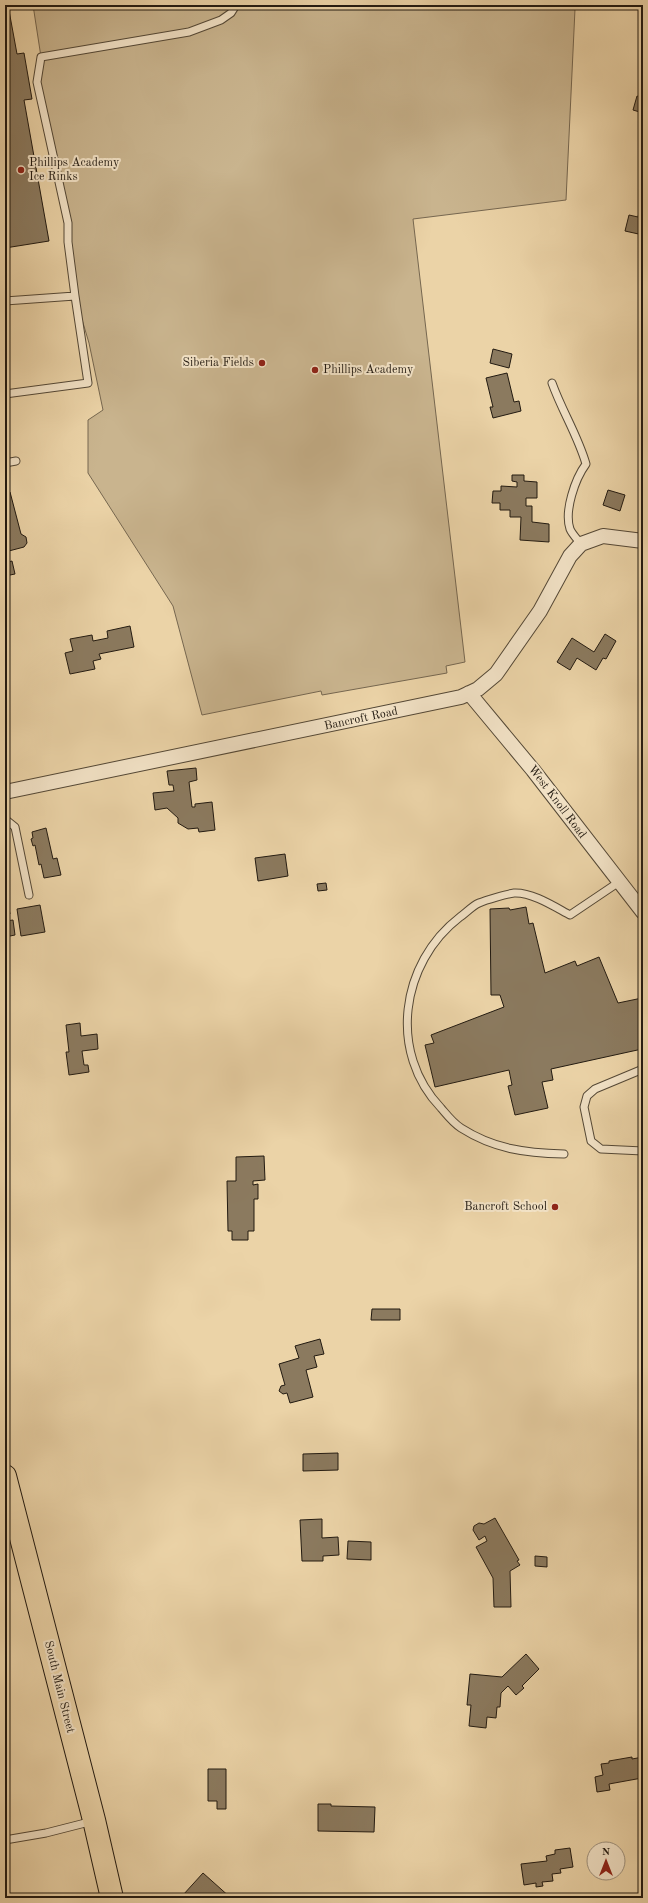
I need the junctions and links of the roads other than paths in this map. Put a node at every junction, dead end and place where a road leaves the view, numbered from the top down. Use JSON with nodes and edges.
{"nodes":[{"id":1,"x":236,"y":5,"type":"edge"},
{"id":2,"x":75,"y":296,"type":"junction"},
{"id":3,"x":5,"y":301,"type":"edge"},
{"id":4,"x":552,"y":383,"type":"dead end"},
{"id":5,"x":5,"y":394,"type":"edge"},
{"id":6,"x":16,"y":461,"type":"dead end"},
{"id":7,"x":5,"y":463,"type":"edge"},
{"id":8,"x":643,"y":541,"type":"edge"},
{"id":9,"x":581,"y":544,"type":"junction"},
{"id":10,"x":469,"y":693,"type":"junction"},
{"id":11,"x":5,"y":792,"type":"edge"},
{"id":12,"x":5,"y":819,"type":"edge"},
{"id":13,"x":620,"y":882,"type":"junction"},
{"id":14,"x":29,"y":895,"type":"dead end"},
{"id":15,"x":643,"y":912,"type":"edge"},
{"id":16,"x":643,"y":1069,"type":"edge"},
{"id":17,"x":643,"y":1151,"type":"edge"},
{"id":18,"x":564,"y":1154,"type":"dead end"},
{"id":19,"x":5,"y":1476,"type":"edge"},
{"id":20,"x":94,"y":1820,"type":"junction"},
{"id":21,"x":5,"y":1840,"type":"edge"},
{"id":22,"x":112,"y":1898,"type":"edge"}],
"edges":[{"from":1,"to":2,"type":"lane"},
{"from":2,"to":3,"type":"lane"},
{"from":2,"to":5,"type":"lane"},
{"from":4,"to":9,"type":"lane"},
{"from":6,"to":7,"type":"lane"},
{"from":8,"to":9,"type":"street"},
{"from":9,"to":10,"type":"street","name":"Bancroft Road"},
{"from":10,"to":11,"type":"street","name":"Bancroft Road"},
{"from":10,"to":13,"type":"street","name":"West Knoll Road"},
{"from":12,"to":14,"type":"lane"},
{"from":13,"to":15,"type":"street","name":"West Knoll Road"},
{"from":13,"to":18,"type":"lane"},
{"from":16,"to":17,"type":"lane"},
{"from":19,"to":20,"type":"main road","name":"South Main Street"},
{"from":20,"to":21,"type":"lane"},
{"from":20,"to":22,"type":"main road","name":"South Main Street"}]}
